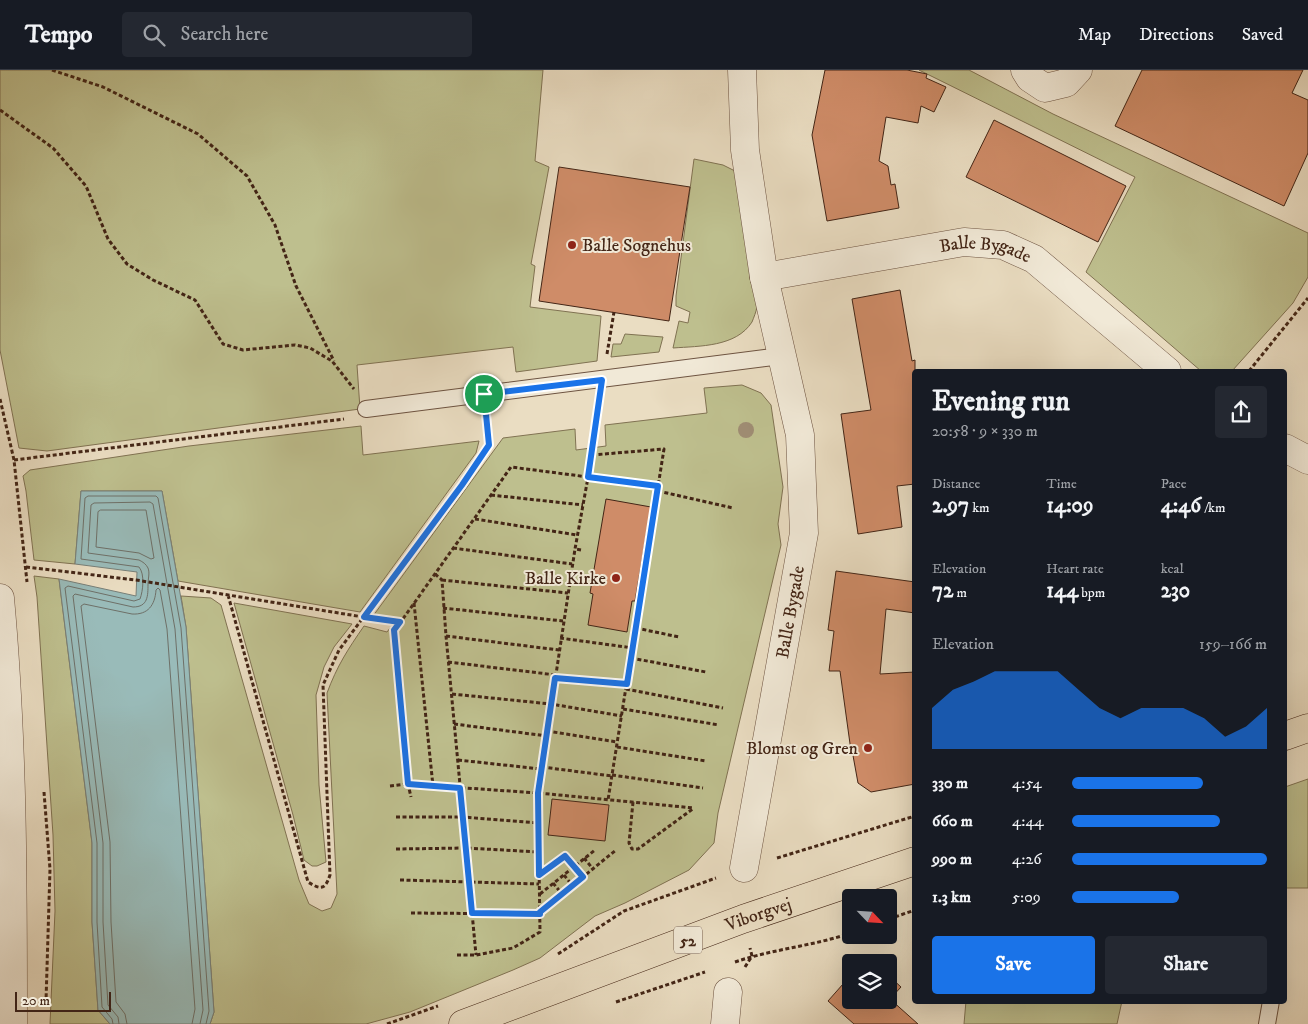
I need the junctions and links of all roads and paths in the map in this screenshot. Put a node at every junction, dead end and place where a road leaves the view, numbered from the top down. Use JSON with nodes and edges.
{"nodes":[{"id":1,"x":52,"y":70,"type":"edge"},
{"id":2,"x":742,"y":70,"type":"edge"},
{"id":3,"x":1025,"y":70,"type":"edge"},
{"id":4,"x":1078,"y":70,"type":"edge"},
{"id":5,"x":0,"y":110,"type":"edge"},
{"id":6,"x":764,"y":277,"type":"junction"},
{"id":7,"x":1308,"y":298,"type":"edge"},
{"id":8,"x":614,"y":312,"type":"dead end"},
{"id":9,"x":781,"y":356,"type":"junction"},
{"id":10,"x":335,"y":365,"type":"junction"},
{"id":11,"x":1165,"y":369,"type":"edge"},
{"id":12,"x":1251,"y":369,"type":"edge"},
{"id":13,"x":602,"y":380,"type":"junction"},
{"id":14,"x":484,"y":394,"type":"junction"},
{"id":15,"x":366,"y":409,"type":"junction"},
{"id":16,"x":1287,"y":449,"type":"edge"},
{"id":17,"x":592,"y":455,"type":"junction"},
{"id":18,"x":14,"y":460,"type":"dead end"},
{"id":19,"x":1308,"y":460,"type":"edge"},
{"id":20,"x":588,"y":477,"type":"junction"},
{"id":21,"x":658,"y":489,"type":"junction"},
{"id":22,"x":491,"y":495,"type":"junction"},
{"id":23,"x":582,"y":505,"type":"junction"},
{"id":24,"x":734,"y":508,"type":"dead end"},
{"id":25,"x":475,"y":519,"type":"junction"},
{"id":26,"x":577,"y":535,"type":"junction"},
{"id":27,"x":454,"y":548,"type":"junction"},
{"id":28,"x":575,"y":548,"type":"junction"},
{"id":29,"x":581,"y":550,"type":"dead end"},
{"id":30,"x":572,"y":564,"type":"junction"},
{"id":31,"x":26,"y":566,"type":"dead end"},
{"id":32,"x":435,"y":574,"type":"junction"},
{"id":33,"x":442,"y":580,"type":"junction"},
{"id":34,"x":568,"y":593,"type":"junction"},
{"id":35,"x":228,"y":595,"type":"junction"},
{"id":36,"x":0,"y":598,"type":"edge"},
{"id":37,"x":414,"y":603,"type":"junction"},
{"id":38,"x":444,"y":608,"type":"junction"},
{"id":39,"x":364,"y":617,"type":"junction"},
{"id":40,"x":563,"y":621,"type":"junction"},
{"id":41,"x":400,"y":622,"type":"junction"},
{"id":42,"x":636,"y":628,"type":"junction"},
{"id":43,"x":446,"y":636,"type":"junction"},
{"id":44,"x":679,"y":637,"type":"dead end"},
{"id":45,"x":560,"y":638,"type":"junction"},
{"id":46,"x":633,"y":648,"type":"junction"},
{"id":47,"x":559,"y":650,"type":"junction"},
{"id":48,"x":631,"y":658,"type":"junction"},
{"id":49,"x":448,"y":662,"type":"junction"},
{"id":50,"x":706,"y":672,"type":"dead end"},
{"id":51,"x":555,"y":676,"type":"junction"},
{"id":52,"x":627,"y":684,"type":"junction"},
{"id":53,"x":626,"y":689,"type":"junction"},
{"id":54,"x":452,"y":694,"type":"junction"},
{"id":55,"x":551,"y":704,"type":"junction"},
{"id":56,"x":723,"y":708,"type":"dead end"},
{"id":57,"x":622,"y":709,"type":"junction"},
{"id":58,"x":622,"y":716,"type":"junction"},
{"id":59,"x":454,"y":724,"type":"junction"},
{"id":60,"x":720,"y":725,"type":"dead end"},
{"id":61,"x":1308,"y":728,"type":"edge"},
{"id":62,"x":547,"y":734,"type":"junction"},
{"id":63,"x":1287,"y":735,"type":"edge"},
{"id":64,"x":617,"y":744,"type":"junction"},
{"id":65,"x":458,"y":760,"type":"junction"},
{"id":66,"x":706,"y":761,"type":"dead end"},
{"id":67,"x":542,"y":768,"type":"junction"},
{"id":68,"x":612,"y":775,"type":"junction"},
{"id":69,"x":408,"y":784,"type":"junction"},
{"id":70,"x":390,"y":786,"type":"dead end"},
{"id":71,"x":433,"y":786,"type":"junction"},
{"id":72,"x":460,"y":788,"type":"junction"},
{"id":73,"x":703,"y":788,"type":"dead end"},
{"id":74,"x":538,"y":793,"type":"junction"},
{"id":75,"x":411,"y":798,"type":"dead end"},
{"id":76,"x":608,"y":800,"type":"junction"},
{"id":77,"x":632,"y":802,"type":"junction"},
{"id":78,"x":396,"y":817,"type":"dead end"},
{"id":79,"x":463,"y":817,"type":"junction"},
{"id":80,"x":912,"y":817,"type":"edge"},
{"id":81,"x":538,"y":823,"type":"junction"},
{"id":82,"x":466,"y":848,"type":"junction"},
{"id":83,"x":396,"y":849,"type":"dead end"},
{"id":84,"x":595,"y":850,"type":"dead end"},
{"id":85,"x":616,"y":850,"type":"dead end"},
{"id":86,"x":539,"y":852,"type":"junction"},
{"id":87,"x":584,"y":858,"type":"junction"},
{"id":88,"x":912,"y":863,"type":"edge"},
{"id":89,"x":574,"y":866,"type":"junction"},
{"id":90,"x":744,"y":868,"type":"junction"},
{"id":91,"x":593,"y":869,"type":"junction"},
{"id":92,"x":539,"y":875,"type":"junction"},
{"id":93,"x":564,"y":875,"type":"junction"},
{"id":94,"x":583,"y":877,"type":"junction"},
{"id":95,"x":400,"y":880,"type":"dead end"},
{"id":96,"x":469,"y":882,"type":"junction"},
{"id":97,"x":553,"y":883,"type":"junction"},
{"id":98,"x":539,"y":884,"type":"junction"},
{"id":99,"x":572,"y":885,"type":"junction"},
{"id":100,"x":540,"y":894,"type":"junction"},
{"id":101,"x":562,"y":894,"type":"junction"},
{"id":102,"x":912,"y":911,"type":"edge"},
{"id":103,"x":411,"y":913,"type":"dead end"},
{"id":104,"x":472,"y":913,"type":"junction"},
{"id":105,"x":540,"y":913,"type":"junction"},
{"id":106,"x":898,"y":916,"type":"edge"},
{"id":107,"x":842,"y":936,"type":"edge"},
{"id":108,"x":476,"y":955,"type":"junction"},
{"id":109,"x":457,"y":956,"type":"dead end"},
{"id":110,"x":551,"y":958,"type":"dead end"},
{"id":111,"x":734,"y":962,"type":"dead end"},
{"id":112,"x":706,"y":972,"type":"dead end"},
{"id":113,"x":728,"y":992,"type":"dead end"},
{"id":114,"x":614,"y":1002,"type":"dead end"},
{"id":115,"x":1270,"y":1004,"type":"edge"},
{"id":116,"x":442,"y":1005,"type":"dead end"},
{"id":117,"x":13,"y":1024,"type":"edge"},
{"id":118,"x":387,"y":1024,"type":"edge"},
{"id":119,"x":463,"y":1024,"type":"edge"},
{"id":120,"x":725,"y":1024,"type":"edge"},
{"id":121,"x":1267,"y":1024,"type":"edge"}],
"edges":[{"from":1,"to":10,"type":"path"},
{"from":2,"to":6,"type":"street","name":"Balle Bygade"},
{"from":3,"to":4,"type":"street"},
{"from":5,"to":10,"type":"path"},
{"from":6,"to":9,"type":"street","name":"Balle Bygade"},
{"from":6,"to":11,"type":"street","name":"Balle Bygade"},
{"from":7,"to":12,"type":"path"},
{"from":8,"to":13,"type":"path"},
{"from":9,"to":13,"type":"lane"},
{"from":9,"to":90,"type":"street","name":"Balle Bygade"},
{"from":10,"to":15,"type":"path"},
{"from":13,"to":14,"type":"lane"},
{"from":13,"to":17,"type":"path"},
{"from":14,"to":15,"type":"lane"},
{"from":14,"to":39,"type":"path"},
{"from":15,"to":18,"type":"path"},
{"from":16,"to":19,"type":"street"},
{"from":17,"to":20,"type":"path"},
{"from":17,"to":21,"type":"path"},
{"from":20,"to":21,"type":"path"},
{"from":20,"to":22,"type":"path"},
{"from":20,"to":23,"type":"path"},
{"from":21,"to":24,"type":"path"},
{"from":21,"to":42,"type":"path"},
{"from":22,"to":23,"type":"path"},
{"from":22,"to":25,"type":"path"},
{"from":23,"to":26,"type":"path"},
{"from":25,"to":26,"type":"path"},
{"from":25,"to":27,"type":"path"},
{"from":26,"to":28,"type":"path"},
{"from":27,"to":30,"type":"path"},
{"from":27,"to":32,"type":"path"},
{"from":28,"to":29,"type":"path"},
{"from":28,"to":30,"type":"path"},
{"from":30,"to":34,"type":"path"},
{"from":31,"to":35,"type":"path"},
{"from":32,"to":33,"type":"path"},
{"from":32,"to":37,"type":"path"},
{"from":33,"to":34,"type":"path"},
{"from":33,"to":38,"type":"path"},
{"from":34,"to":40,"type":"path"},
{"from":35,"to":39,"type":"path"},
{"from":35,"to":39,"type":"path"},
{"from":36,"to":117,"type":"street"},
{"from":37,"to":41,"type":"path"},
{"from":37,"to":71,"type":"path"},
{"from":38,"to":40,"type":"path"},
{"from":38,"to":43,"type":"path"},
{"from":39,"to":41,"type":"path"},
{"from":40,"to":45,"type":"path"},
{"from":41,"to":69,"type":"path"},
{"from":42,"to":44,"type":"path"},
{"from":42,"to":46,"type":"path"},
{"from":43,"to":47,"type":"path"},
{"from":43,"to":49,"type":"path"},
{"from":45,"to":46,"type":"path"},
{"from":45,"to":47,"type":"path"},
{"from":46,"to":48,"type":"path"},
{"from":47,"to":51,"type":"path"},
{"from":48,"to":50,"type":"path"},
{"from":48,"to":52,"type":"path"},
{"from":49,"to":51,"type":"path"},
{"from":49,"to":54,"type":"path"},
{"from":51,"to":52,"type":"path"},
{"from":51,"to":55,"type":"path"},
{"from":52,"to":53,"type":"path"},
{"from":53,"to":56,"type":"path"},
{"from":53,"to":57,"type":"path"},
{"from":54,"to":55,"type":"path"},
{"from":54,"to":59,"type":"path"},
{"from":55,"to":58,"type":"path"},
{"from":55,"to":62,"type":"path"},
{"from":57,"to":58,"type":"path"},
{"from":57,"to":60,"type":"path"},
{"from":58,"to":64,"type":"path"},
{"from":59,"to":62,"type":"path"},
{"from":59,"to":65,"type":"path"},
{"from":61,"to":63,"type":"main road"},
{"from":62,"to":64,"type":"path"},
{"from":62,"to":67,"type":"path"},
{"from":64,"to":66,"type":"path"},
{"from":64,"to":68,"type":"path"},
{"from":65,"to":67,"type":"path"},
{"from":65,"to":72,"type":"path"},
{"from":67,"to":68,"type":"path"},
{"from":67,"to":74,"type":"path"},
{"from":68,"to":73,"type":"path"},
{"from":68,"to":76,"type":"path"},
{"from":69,"to":70,"type":"path"},
{"from":69,"to":71,"type":"path"},
{"from":69,"to":75,"type":"path"},
{"from":71,"to":72,"type":"path"},
{"from":72,"to":74,"type":"path"},
{"from":72,"to":79,"type":"path"},
{"from":74,"to":76,"type":"path"},
{"from":74,"to":81,"type":"path"},
{"from":76,"to":77,"type":"path"},
{"from":77,"to":77,"type":"path"},
{"from":78,"to":79,"type":"path"},
{"from":79,"to":81,"type":"path"},
{"from":79,"to":82,"type":"path"},
{"from":80,"to":90,"type":"path"},
{"from":81,"to":86,"type":"path"},
{"from":82,"to":83,"type":"path"},
{"from":82,"to":86,"type":"path"},
{"from":82,"to":96,"type":"path"},
{"from":84,"to":87,"type":"path"},
{"from":85,"to":91,"type":"path"},
{"from":86,"to":92,"type":"path"},
{"from":87,"to":89,"type":"path"},
{"from":87,"to":91,"type":"path"},
{"from":88,"to":119,"type":"main road","name":"Viborgvej","number":"52"},
{"from":89,"to":92,"type":"path"},
{"from":89,"to":93,"type":"path"},
{"from":89,"to":94,"type":"path"},
{"from":90,"to":110,"type":"path"},
{"from":91,"to":94,"type":"path"},
{"from":92,"to":98,"type":"path"},
{"from":93,"to":97,"type":"path"},
{"from":93,"to":99,"type":"path"},
{"from":94,"to":99,"type":"path"},
{"from":95,"to":96,"type":"path"},
{"from":96,"to":98,"type":"path"},
{"from":96,"to":104,"type":"path"},
{"from":97,"to":100,"type":"path"},
{"from":97,"to":101,"type":"path"},
{"from":98,"to":100,"type":"path"},
{"from":99,"to":101,"type":"path"},
{"from":100,"to":105,"type":"path"},
{"from":101,"to":105,"type":"path"},
{"from":102,"to":106,"type":"path"},
{"from":103,"to":104,"type":"path"},
{"from":104,"to":105,"type":"path"},
{"from":104,"to":108,"type":"path"},
{"from":105,"to":108,"type":"path"},
{"from":107,"to":111,"type":"path"},
{"from":108,"to":109,"type":"path"},
{"from":112,"to":114,"type":"path"},
{"from":113,"to":120,"type":"street"},
{"from":115,"to":121,"type":"lane"},
{"from":116,"to":118,"type":"path"}]}
